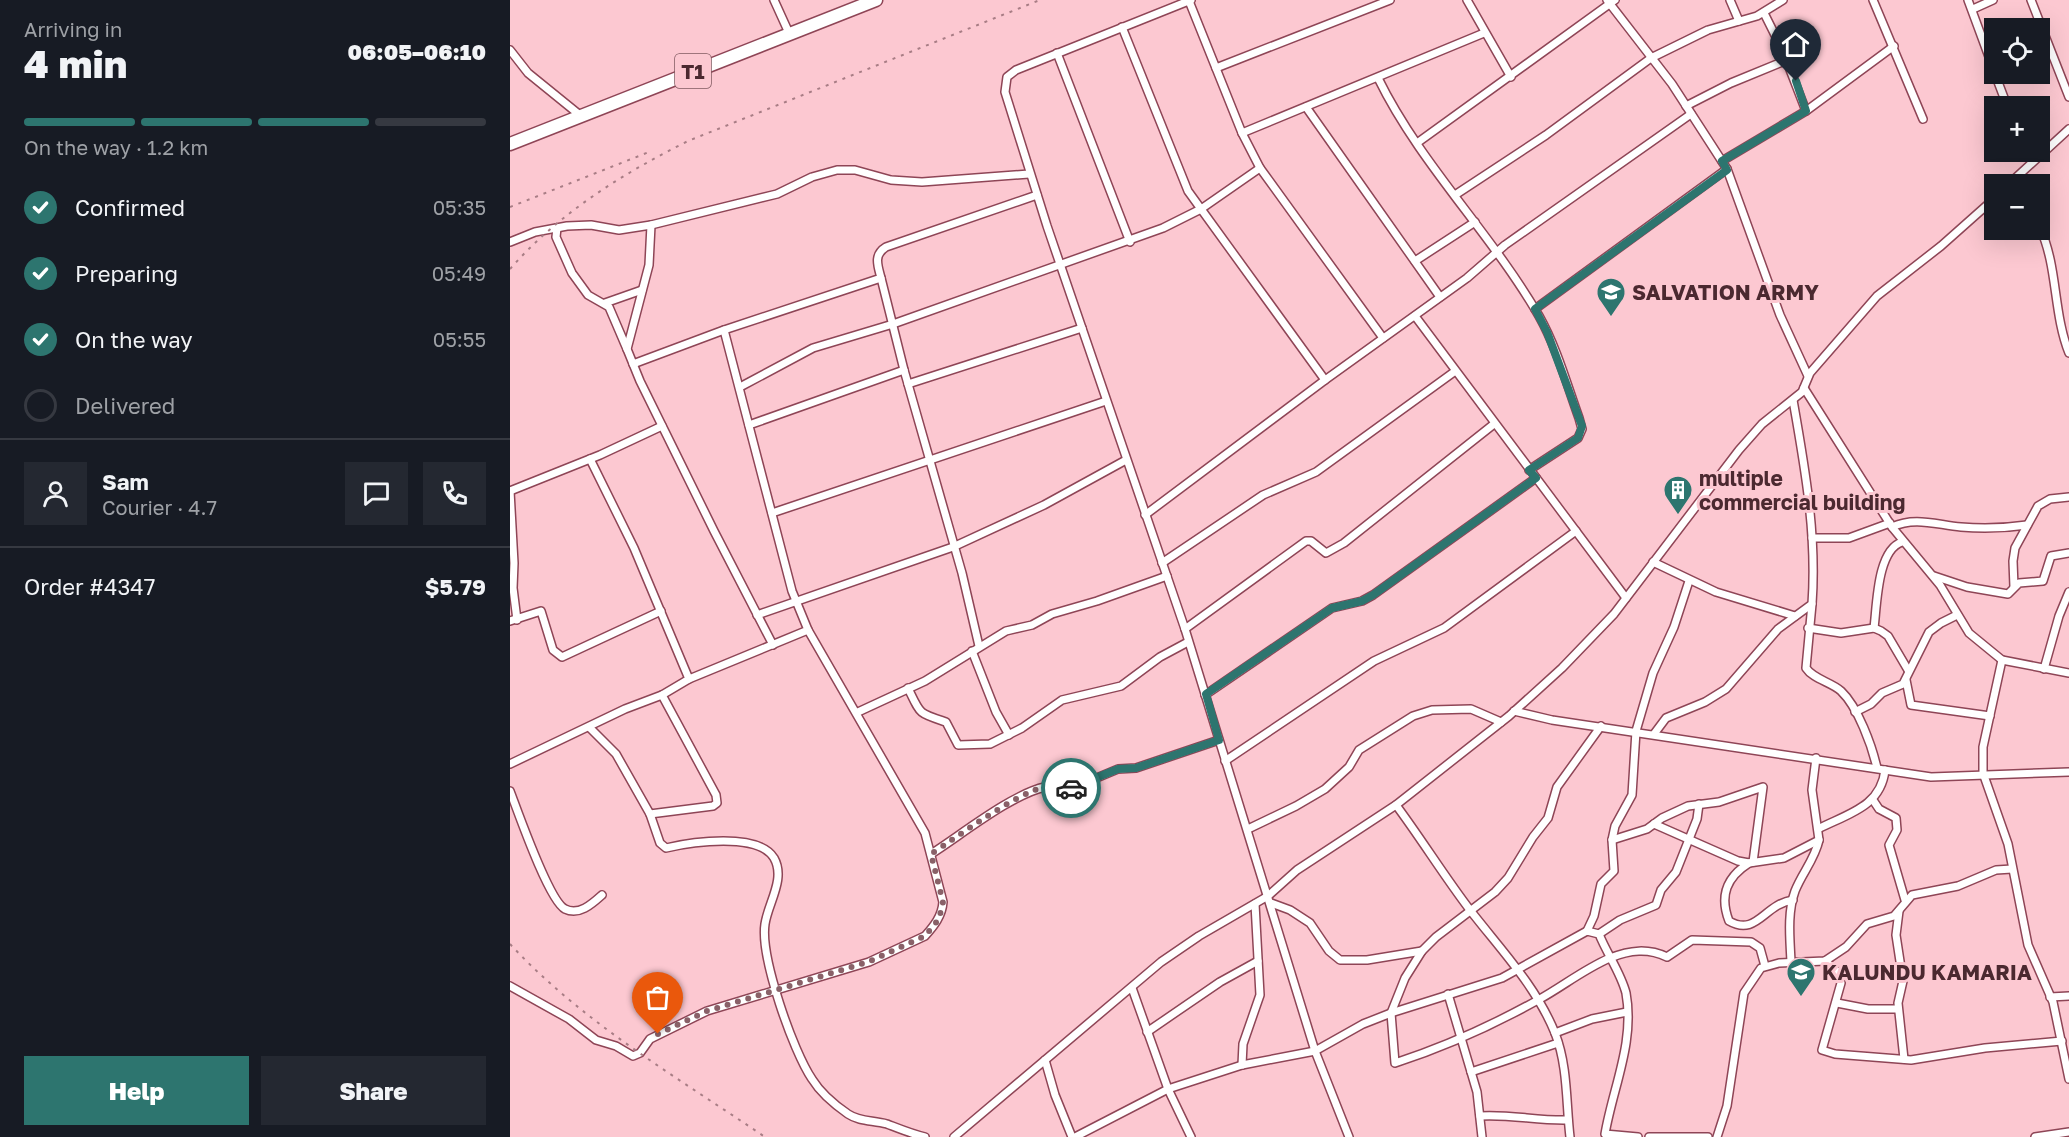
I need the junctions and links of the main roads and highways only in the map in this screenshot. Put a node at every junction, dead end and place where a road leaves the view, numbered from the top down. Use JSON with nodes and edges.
{"nodes":[{"id":1,"x":876,"y":0,"type":"edge"},
{"id":2,"x":510,"y":144,"type":"edge"}],
"edges":[{"from":1,"to":2,"type":"highway","number":"T1"}]}
